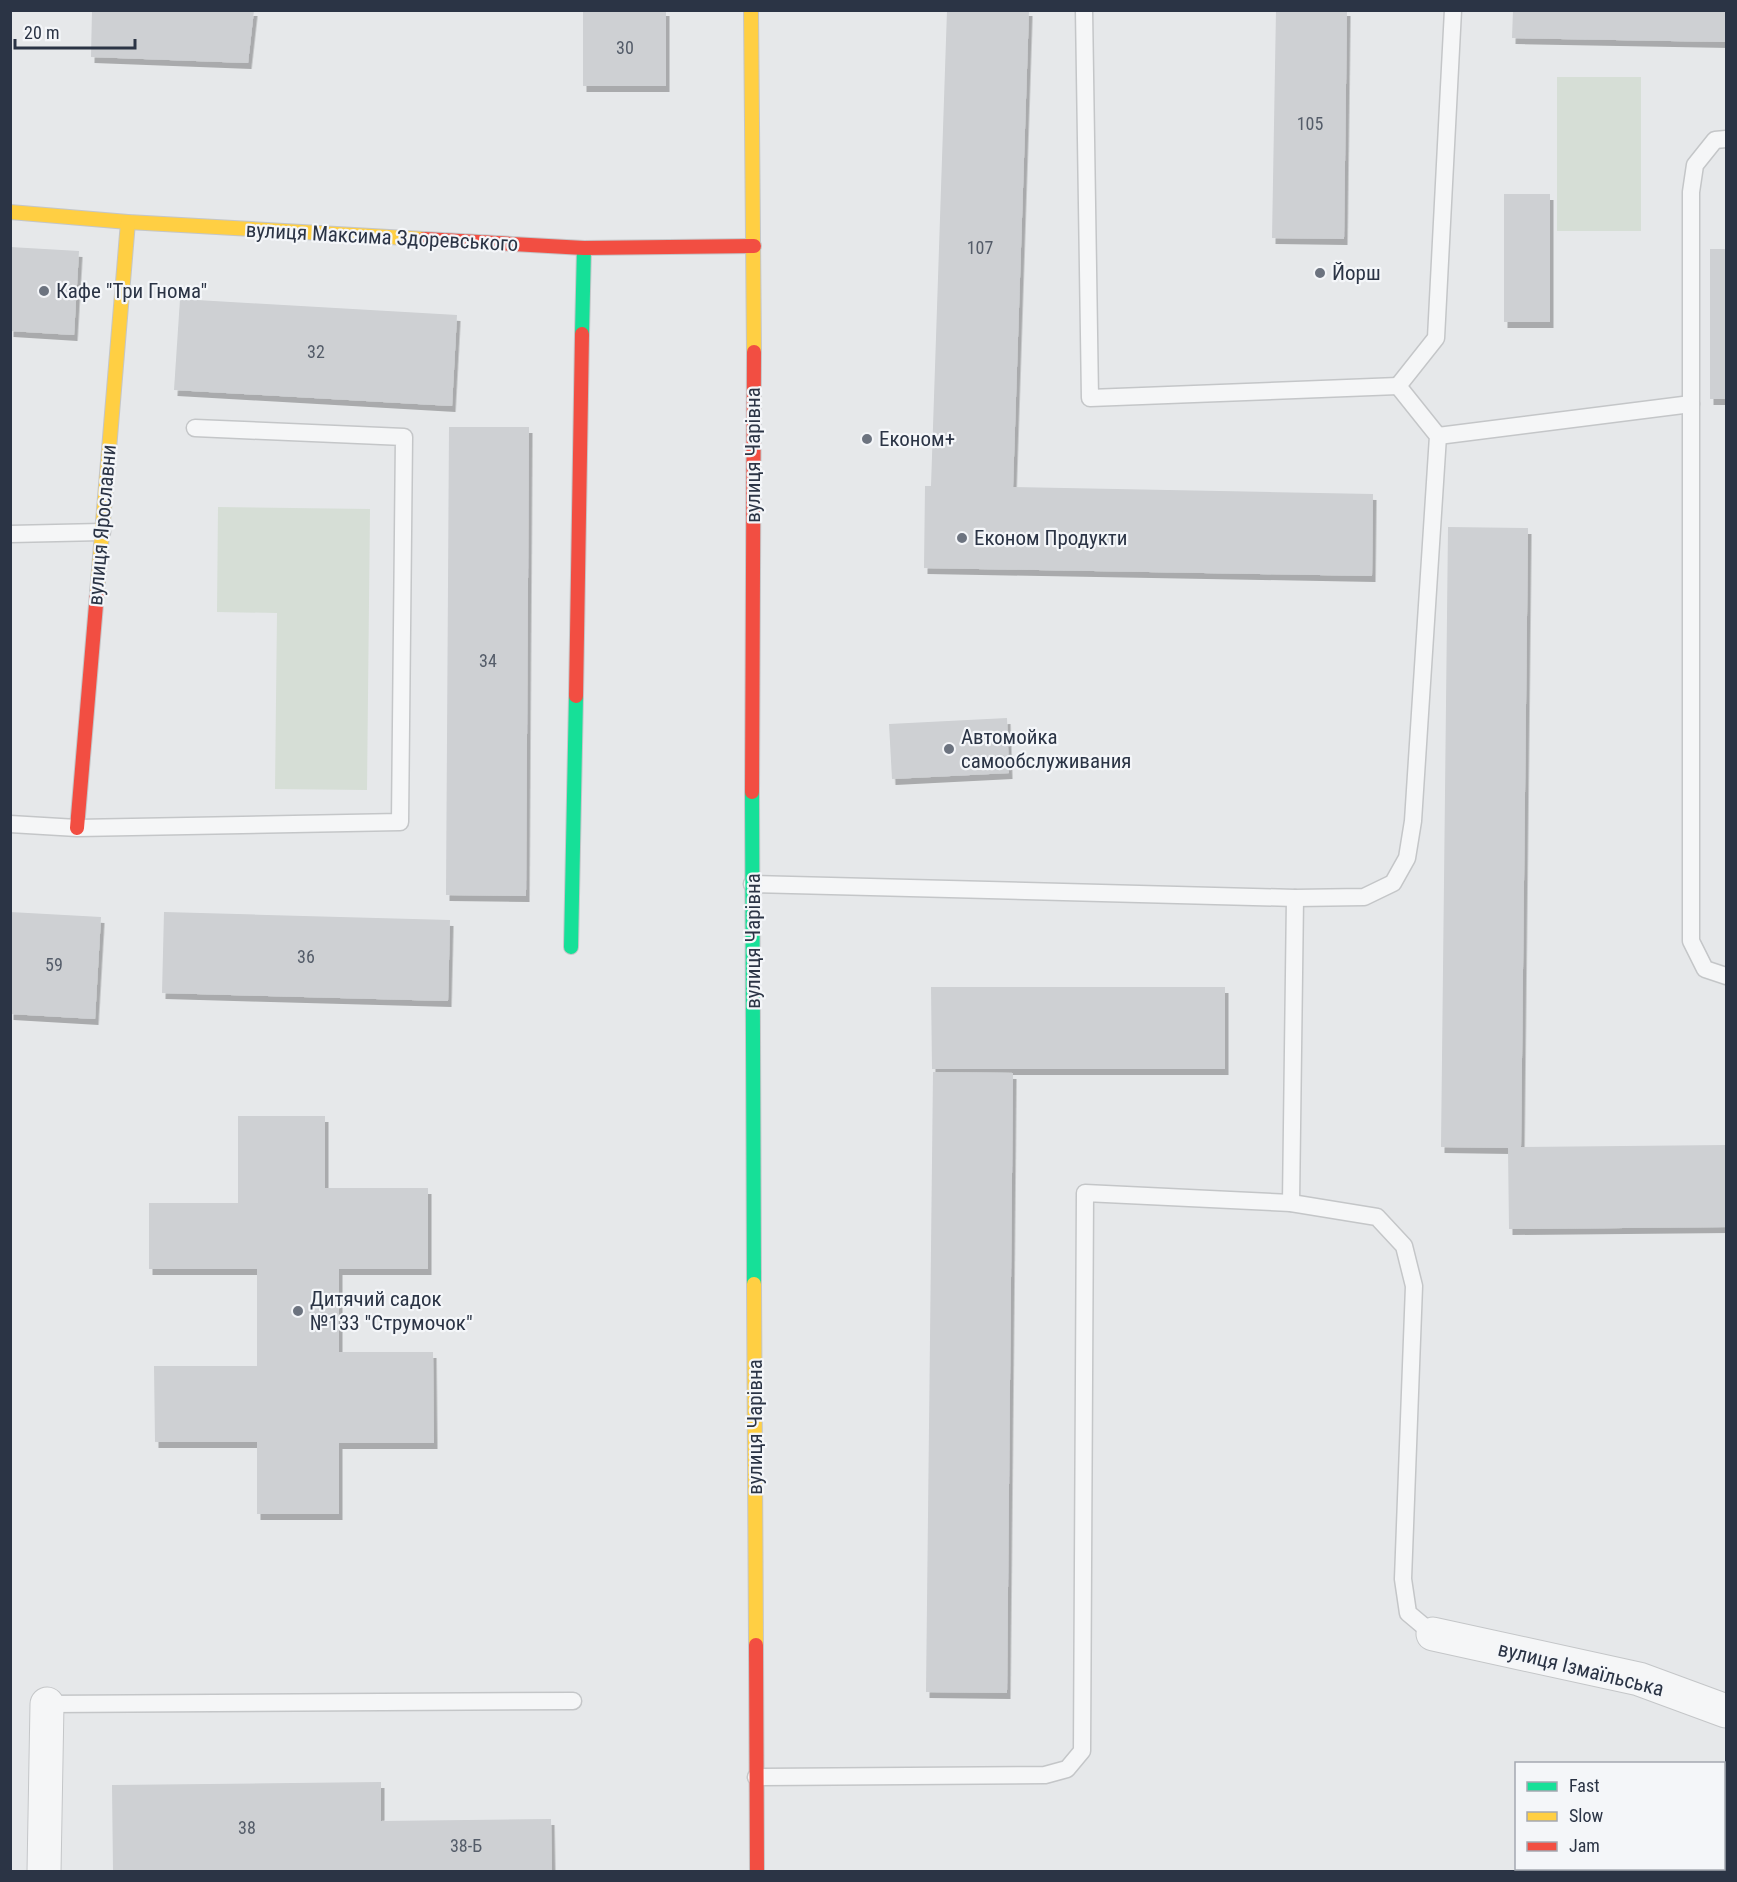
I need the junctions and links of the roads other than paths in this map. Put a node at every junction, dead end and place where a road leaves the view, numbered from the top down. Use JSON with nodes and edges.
{"nodes":[{"id":1,"x":751,"y":10,"type":"edge"},
{"id":2,"x":1084,"y":10,"type":"edge"},
{"id":3,"x":1453,"y":10,"type":"edge"},
{"id":4,"x":1726,"y":140,"type":"edge"},
{"id":5,"x":10,"y":212,"type":"edge"},
{"id":6,"x":128,"y":222,"type":"junction"},
{"id":7,"x":754,"y":246,"type":"junction"},
{"id":8,"x":584,"y":248,"type":"junction"},
{"id":9,"x":1398,"y":386,"type":"junction"},
{"id":10,"x":1690,"y":404,"type":"junction"},
{"id":11,"x":195,"y":428,"type":"dead end"},
{"id":12,"x":1438,"y":436,"type":"junction"},
{"id":13,"x":102,"y":532,"type":"junction"},
{"id":14,"x":10,"y":534,"type":"edge"},
{"id":15,"x":10,"y":824,"type":"edge"},
{"id":16,"x":77,"y":828,"type":"junction"},
{"id":17,"x":752,"y":884,"type":"junction"},
{"id":18,"x":1295,"y":898,"type":"junction"},
{"id":19,"x":571,"y":947,"type":"dead end"},
{"id":20,"x":1726,"y":975,"type":"edge"},
{"id":21,"x":1291,"y":1203,"type":"junction"},
{"id":22,"x":1433,"y":1634,"type":"joint"},
{"id":23,"x":573,"y":1701,"type":"dead end"},
{"id":24,"x":46,"y":1704,"type":"joint"},
{"id":25,"x":1726,"y":1711,"type":"edge"},
{"id":26,"x":756,"y":1777,"type":"junction"},
{"id":27,"x":44,"y":1872,"type":"edge"},
{"id":28,"x":757,"y":1872,"type":"edge"}],
"edges":[{"from":1,"to":7,"type":"street","name":"вулиця Чарівна"},
{"from":2,"to":9,"type":"lane"},
{"from":3,"to":9,"type":"lane"},
{"from":4,"to":10,"type":"lane"},
{"from":5,"to":6,"type":"street","name":"вулиця Максима Здоревського"},
{"from":6,"to":8,"type":"street","name":"вулиця Максима Здоревського"},
{"from":6,"to":13,"type":"street","name":"вулиця Ярославни"},
{"from":7,"to":8,"type":"street","name":"вулиця Максима Здоревського"},
{"from":7,"to":17,"type":"street","name":"вулиця Чарівна"},
{"from":8,"to":19,"type":"street"},
{"from":9,"to":12,"type":"lane"},
{"from":10,"to":12,"type":"lane"},
{"from":10,"to":20,"type":"lane"},
{"from":11,"to":16,"type":"lane"},
{"from":12,"to":18,"type":"lane"},
{"from":13,"to":14,"type":"lane"},
{"from":13,"to":16,"type":"street","name":"вулиця Ярославни"},
{"from":15,"to":16,"type":"lane"},
{"from":17,"to":18,"type":"lane"},
{"from":17,"to":26,"type":"street","name":"вулиця Чарівна"},
{"from":18,"to":21,"type":"lane"},
{"from":21,"to":22,"type":"lane"},
{"from":21,"to":26,"type":"lane"},
{"from":22,"to":25,"type":"street","name":"вулиця Ізмаїльська"},
{"from":23,"to":24,"type":"lane"},
{"from":24,"to":27,"type":"street"},
{"from":26,"to":28,"type":"street","name":"вулиця Чарівна"}]}
